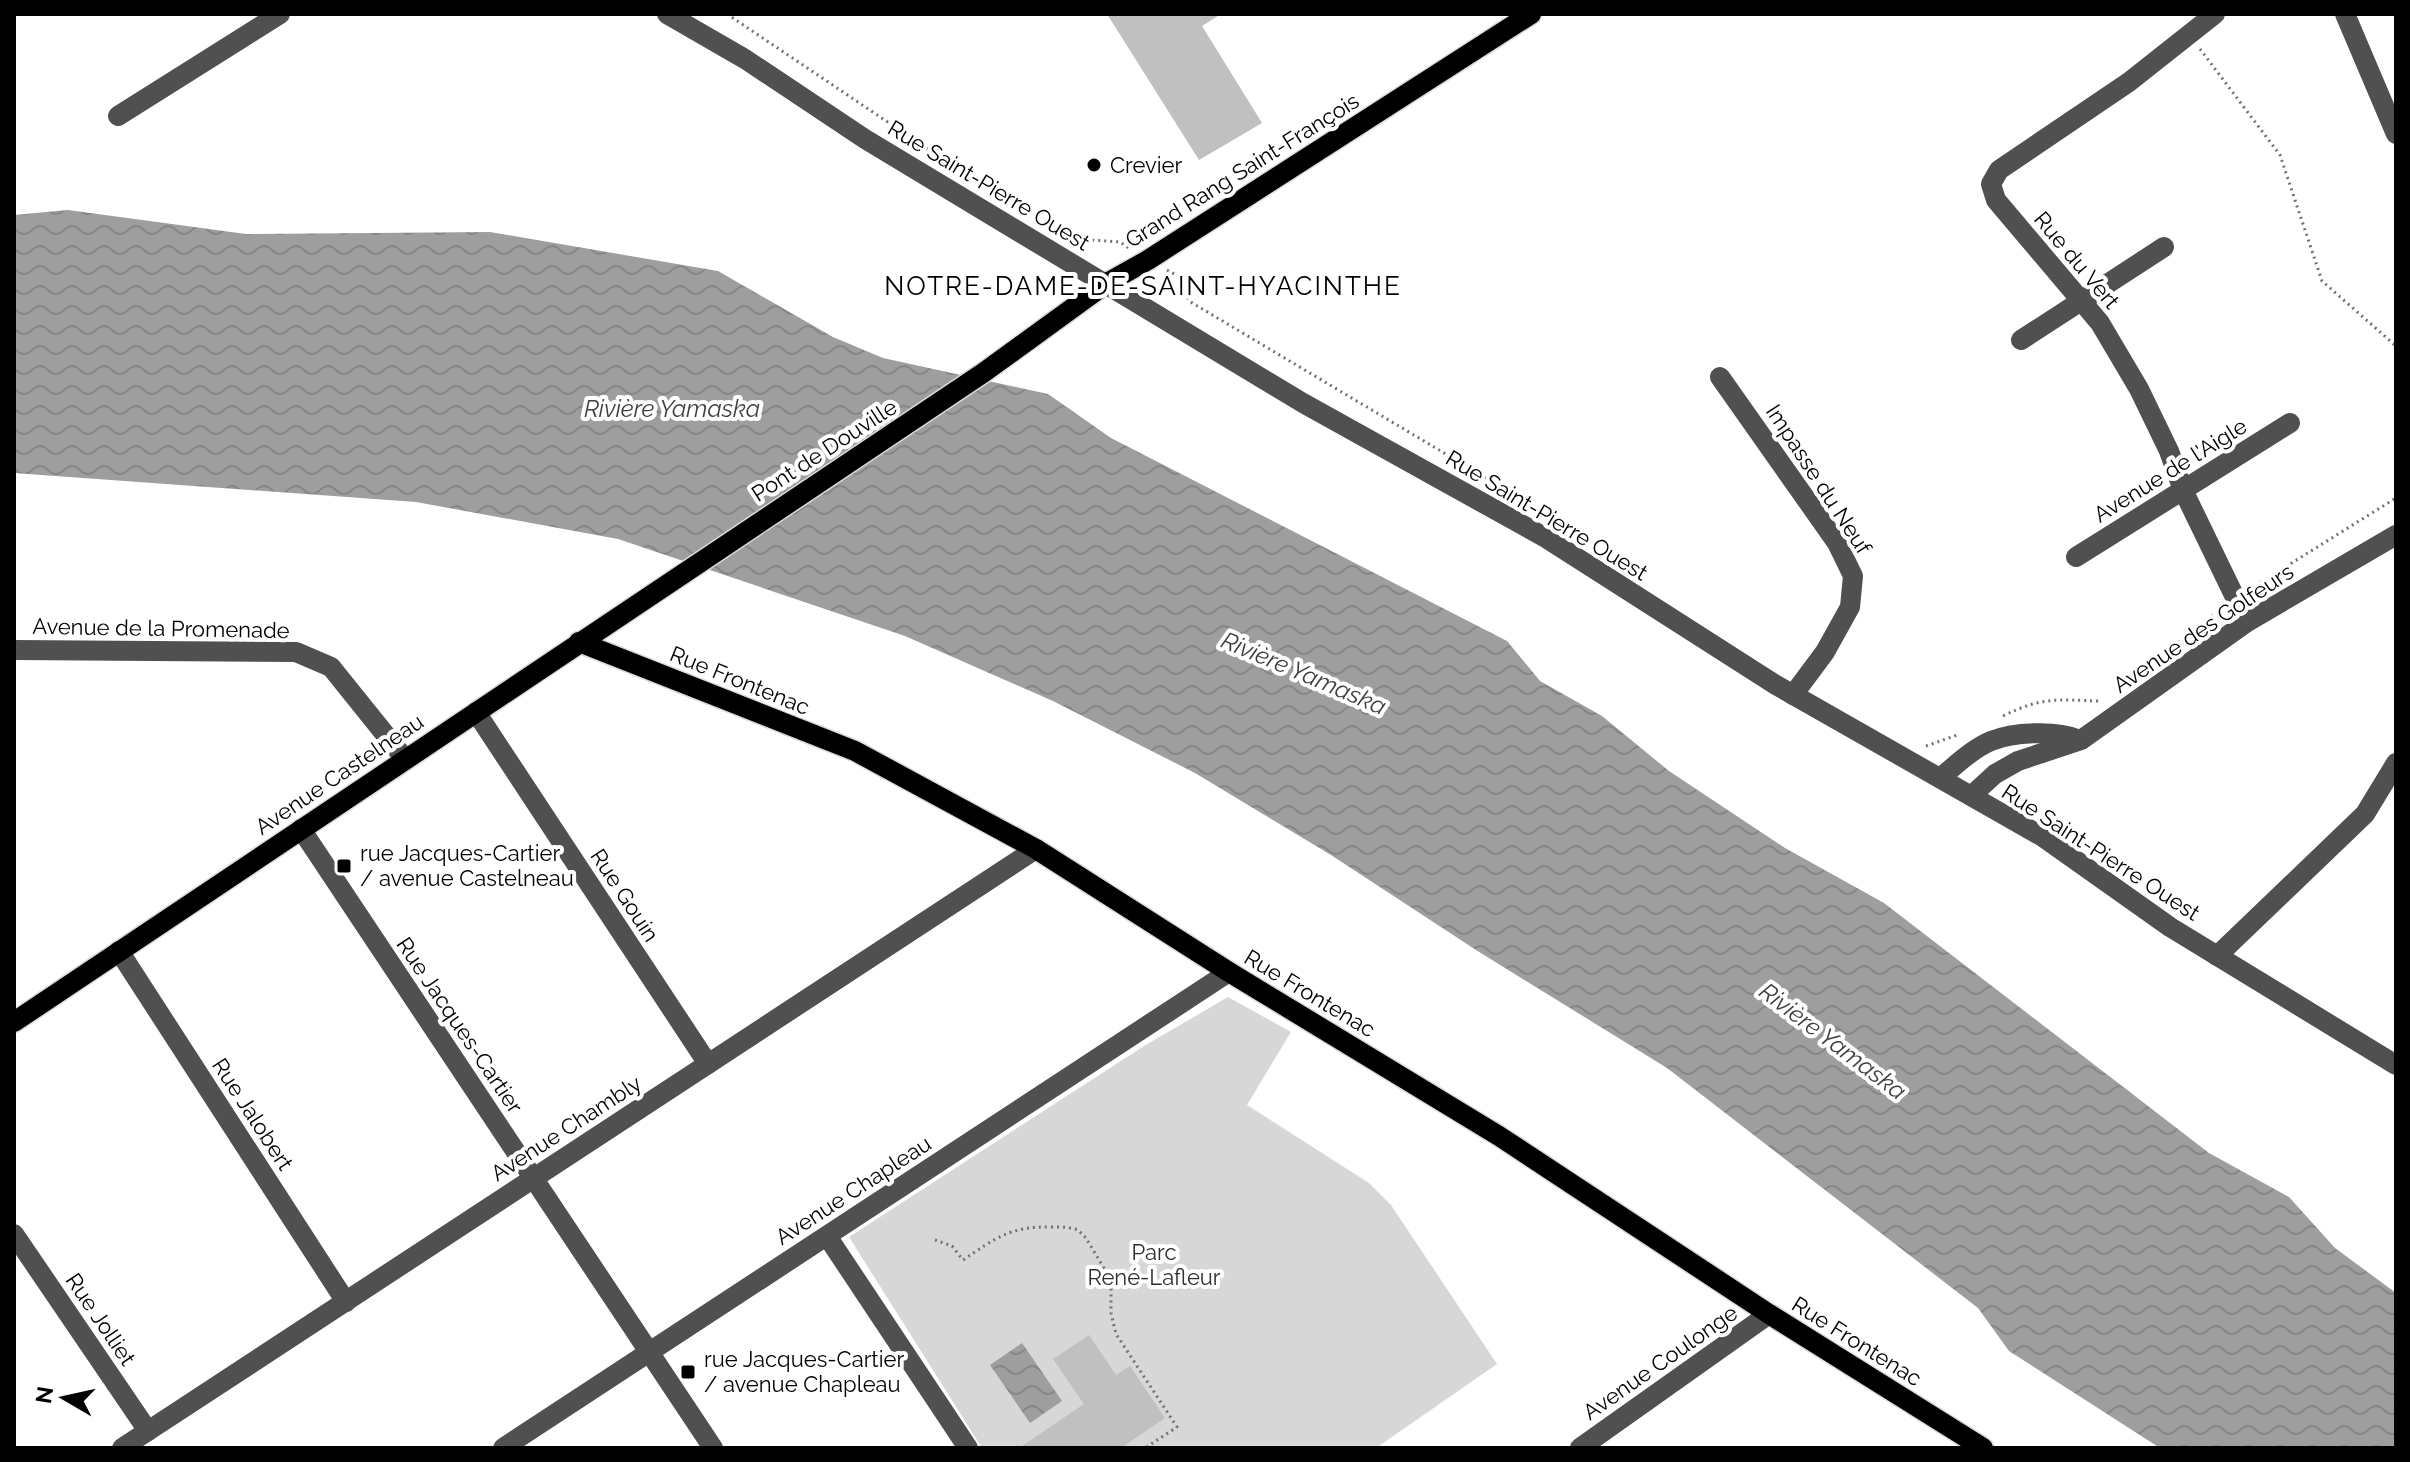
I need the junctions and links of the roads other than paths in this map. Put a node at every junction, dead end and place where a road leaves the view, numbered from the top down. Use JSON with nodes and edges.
{"nodes":[{"id":1,"x":280,"y":14,"type":"edge"},
{"id":2,"x":667,"y":14,"type":"edge"},
{"id":3,"x":1531,"y":14,"type":"edge"},
{"id":4,"x":2215,"y":14,"type":"edge"},
{"id":5,"x":2345,"y":14,"type":"edge"},
{"id":6,"x":118,"y":116,"type":"dead end"},
{"id":7,"x":2396,"y":134,"type":"edge"},
{"id":8,"x":2164,"y":247,"type":"dead end"},
{"id":9,"x":1107,"y":283,"type":"junction"},
{"id":10,"x":2081,"y":301,"type":"junction"},
{"id":11,"x":2021,"y":340,"type":"dead end"},
{"id":12,"x":983,"y":373,"type":"joint"},
{"id":13,"x":1720,"y":377,"type":"dead end"},
{"id":14,"x":2290,"y":423,"type":"dead end"},
{"id":15,"x":2183,"y":490,"type":"junction"},
{"id":16,"x":2396,"y":535,"type":"edge"},
{"id":17,"x":2076,"y":557,"type":"dead end"},
{"id":18,"x":691,"y":566,"type":"joint"},
{"id":19,"x":2247,"y":622,"type":"junction"},
{"id":20,"x":579,"y":642,"type":"junction"},
{"id":21,"x":14,"y":650,"type":"edge"},
{"id":22,"x":1793,"y":695,"type":"junction"},
{"id":23,"x":476,"y":712,"type":"junction"},
{"id":24,"x":2081,"y":740,"type":"junction"},
{"id":25,"x":405,"y":759,"type":"junction"},
{"id":26,"x":2396,"y":763,"type":"edge"},
{"id":27,"x":1940,"y":778,"type":"junction"},
{"id":28,"x":1971,"y":796,"type":"junction"},
{"id":29,"x":301,"y":829,"type":"junction"},
{"id":30,"x":1036,"y":849,"type":"junction"},
{"id":31,"x":119,"y":951,"type":"junction"},
{"id":32,"x":2217,"y":956,"type":"junction"},
{"id":33,"x":1229,"y":972,"type":"junction"},
{"id":34,"x":14,"y":1022,"type":"edge"},
{"id":35,"x":708,"y":1064,"type":"junction"},
{"id":36,"x":2396,"y":1065,"type":"edge"},
{"id":37,"x":533,"y":1178,"type":"junction"},
{"id":38,"x":14,"y":1234,"type":"edge"},
{"id":39,"x":827,"y":1236,"type":"junction"},
{"id":40,"x":346,"y":1302,"type":"junction"},
{"id":41,"x":1769,"y":1314,"type":"junction"},
{"id":42,"x":649,"y":1352,"type":"junction"},
{"id":43,"x":148,"y":1431,"type":"junction"},
{"id":44,"x":122,"y":1448,"type":"edge"},
{"id":45,"x":503,"y":1448,"type":"edge"},
{"id":46,"x":713,"y":1448,"type":"edge"},
{"id":47,"x":968,"y":1448,"type":"edge"},
{"id":48,"x":1580,"y":1448,"type":"edge"},
{"id":49,"x":1983,"y":1448,"type":"edge"}],
"edges":[{"from":1,"to":6,"type":"street"},
{"from":2,"to":9,"type":"street","name":"Rue Saint-Pierre Ouest"},
{"from":3,"to":9,"type":"main road","name":"Grand Rang Saint-François"},
{"from":4,"to":10,"type":"street","name":"Rue du Vert"},
{"from":5,"to":7,"type":"street"},
{"from":8,"to":10,"type":"street"},
{"from":9,"to":12,"type":"main road","name":"Grand Rang Saint-François"},
{"from":9,"to":22,"type":"street","name":"Rue Saint-Pierre Ouest"},
{"from":10,"to":11,"type":"street"},
{"from":10,"to":15,"type":"street","name":"Rue du Vert"},
{"from":12,"to":18,"type":"main road","name":"Pont de Douville"},
{"from":13,"to":22,"type":"street","name":"Impasse du Neuf"},
{"from":14,"to":15,"type":"street","name":"Avenue de l'Aigle"},
{"from":15,"to":17,"type":"street","name":"Avenue de l'Aigle"},
{"from":15,"to":19,"type":"street","name":"Rue du Vert"},
{"from":16,"to":19,"type":"street","name":"Avenue des Golfeurs"},
{"from":18,"to":20,"type":"main road","name":"Avenue Castelneau"},
{"from":19,"to":24,"type":"street","name":"Avenue des Golfeurs"},
{"from":20,"to":23,"type":"main road","name":"Avenue Castelneau"},
{"from":20,"to":30,"type":"main road","name":"Rue Frontenac"},
{"from":21,"to":25,"type":"street","name":"Avenue de la Promenade"},
{"from":22,"to":27,"type":"street","name":"Rue Saint-Pierre Ouest"},
{"from":23,"to":25,"type":"main road","name":"Avenue Castelneau"},
{"from":23,"to":35,"type":"street","name":"Rue Gouin"},
{"from":24,"to":27,"type":"street"},
{"from":24,"to":28,"type":"street","name":"Avenue des Golfeurs"},
{"from":25,"to":29,"type":"main road","name":"Avenue Castelneau"},
{"from":26,"to":32,"type":"street"},
{"from":27,"to":28,"type":"street","name":"Rue Saint-Pierre Ouest"},
{"from":28,"to":32,"type":"street","name":"Rue Saint-Pierre Ouest"},
{"from":29,"to":31,"type":"main road","name":"Avenue Castelneau"},
{"from":29,"to":37,"type":"street","name":"Rue Jacques-Cartier"},
{"from":30,"to":33,"type":"main road","name":"Rue Frontenac"},
{"from":30,"to":35,"type":"street","name":"Avenue Chambly"},
{"from":31,"to":34,"type":"main road","name":"Avenue Castelneau"},
{"from":31,"to":40,"type":"street","name":"Rue Jalobert"},
{"from":32,"to":36,"type":"street","name":"Rue Saint-Pierre Ouest"},
{"from":33,"to":39,"type":"street","name":"Avenue Chapleau"},
{"from":33,"to":41,"type":"main road","name":"Rue Frontenac"},
{"from":35,"to":37,"type":"street","name":"Avenue Chambly"},
{"from":37,"to":40,"type":"street","name":"Avenue Chambly"},
{"from":37,"to":42,"type":"street","name":"Rue Jacques-Cartier"},
{"from":38,"to":43,"type":"street","name":"Rue Jolliet"},
{"from":39,"to":42,"type":"street","name":"Avenue Chapleau"},
{"from":39,"to":47,"type":"street"},
{"from":40,"to":43,"type":"street","name":"Avenue Chambly"},
{"from":41,"to":48,"type":"street","name":"Avenue Coulonge"},
{"from":41,"to":49,"type":"main road","name":"Rue Frontenac"},
{"from":42,"to":45,"type":"street","name":"Avenue Chapleau"},
{"from":42,"to":46,"type":"street","name":"Rue Jacques-Cartier"},
{"from":43,"to":44,"type":"street","name":"Avenue Chambly"}]}
